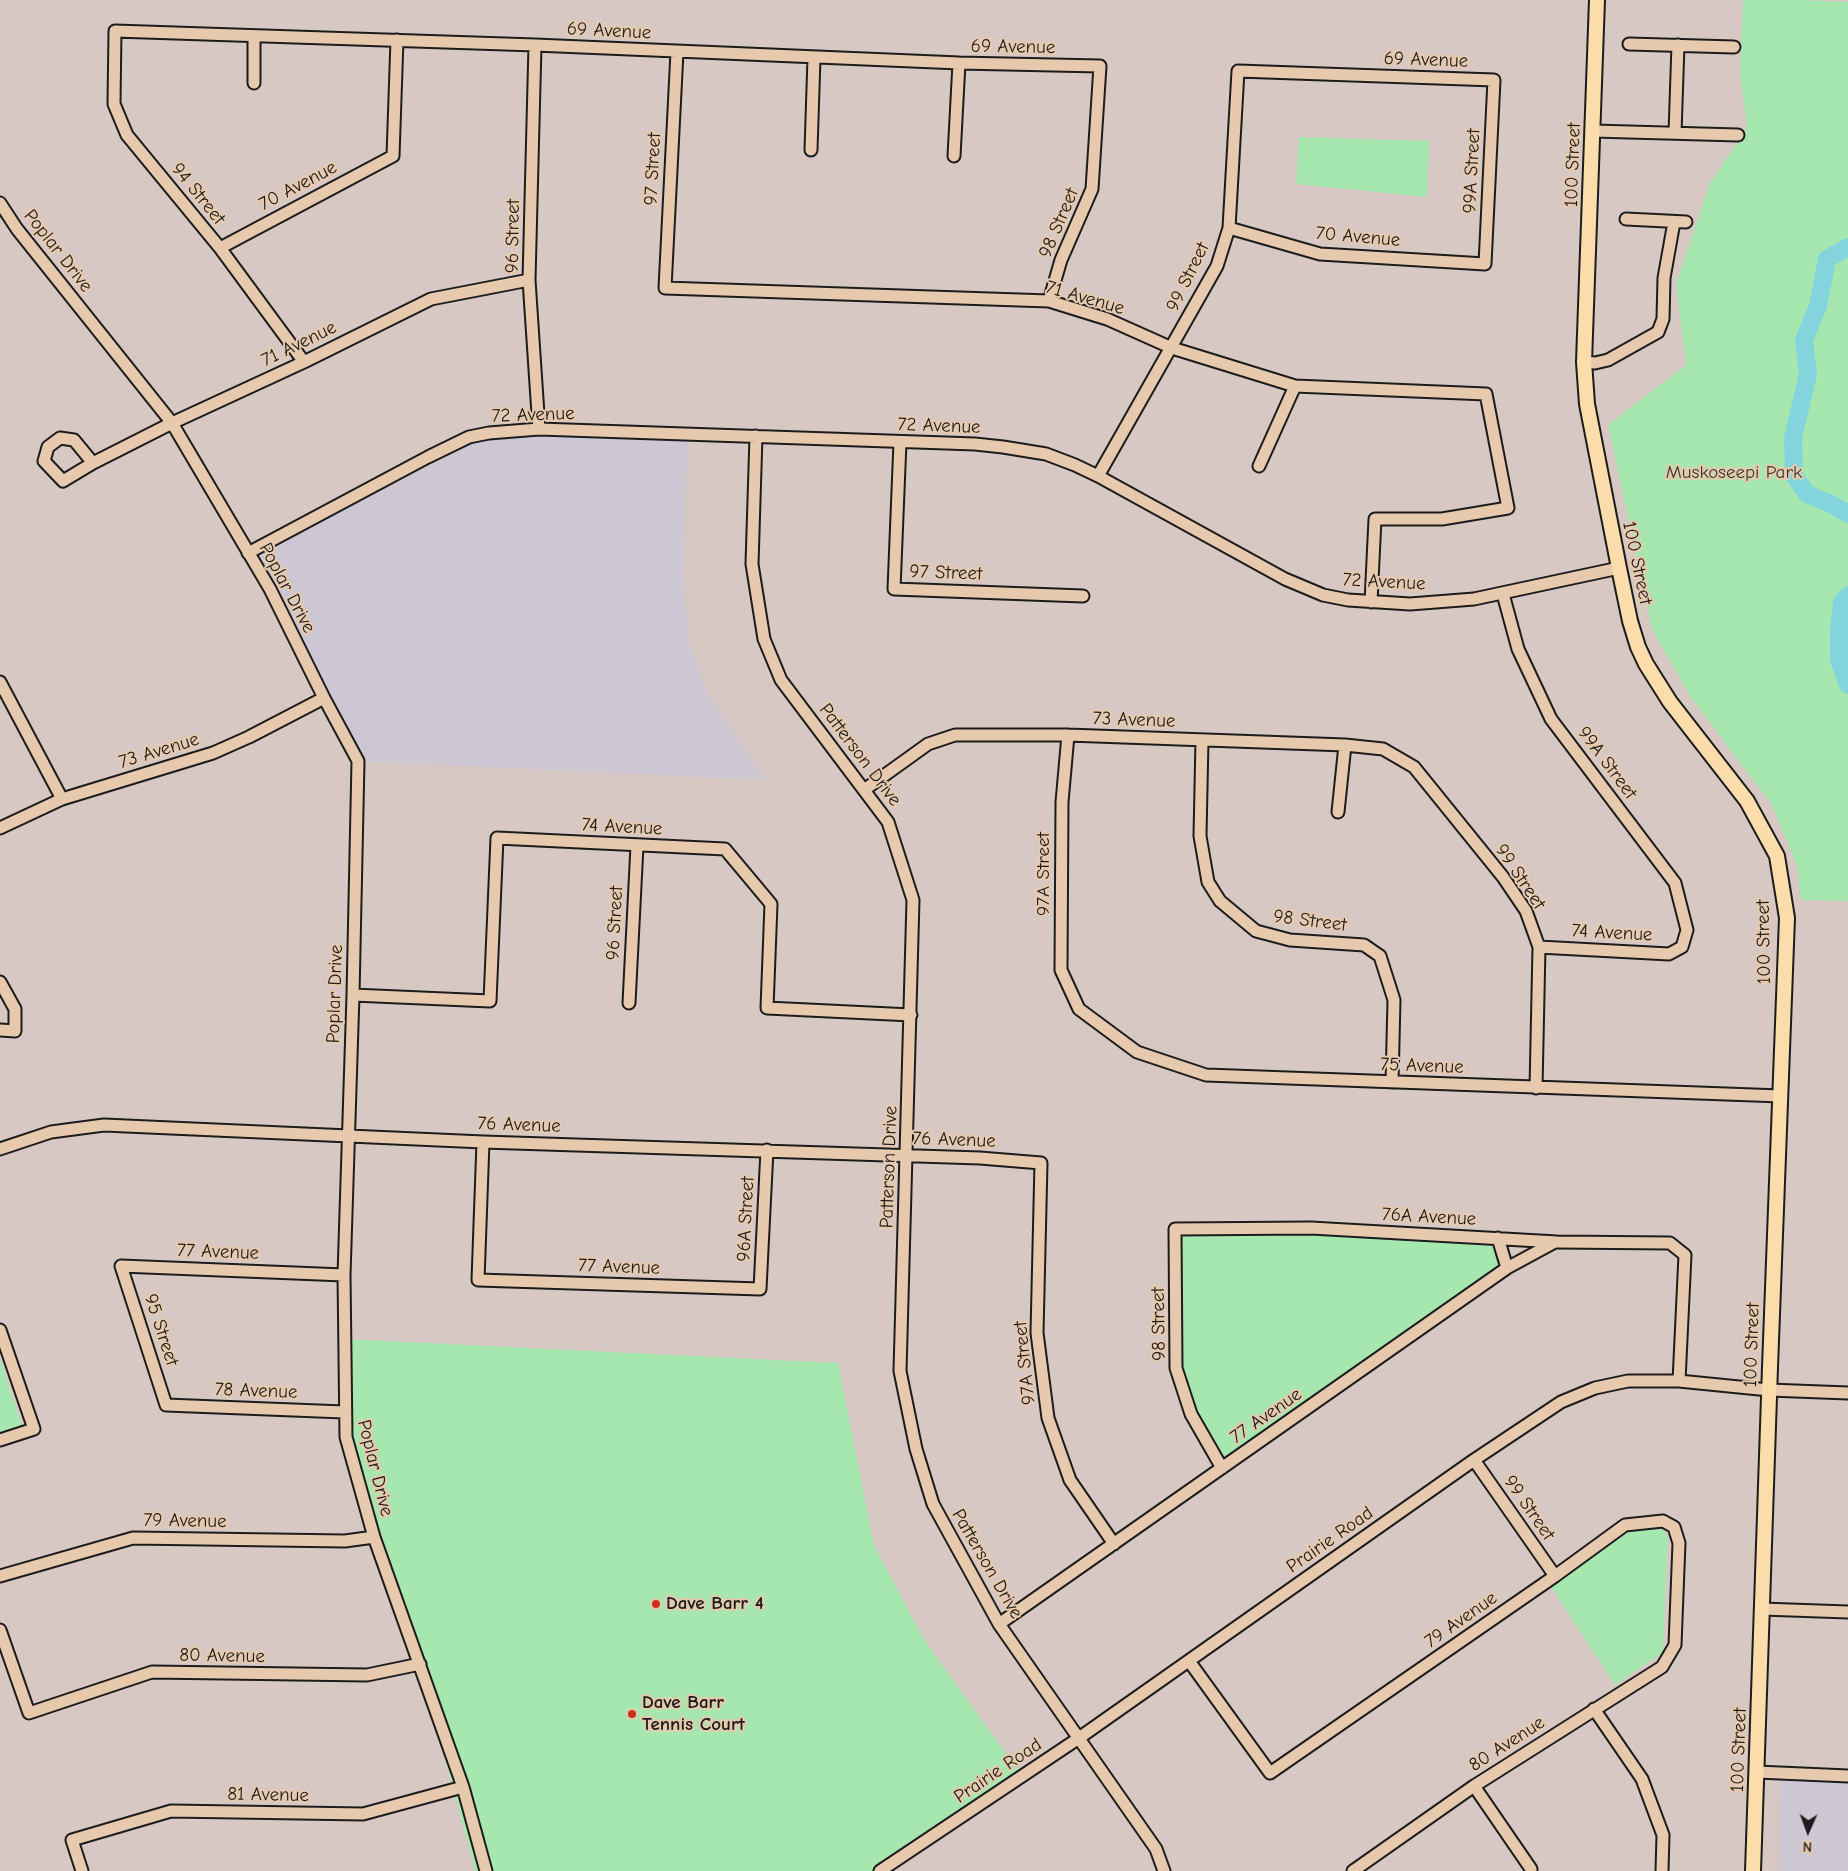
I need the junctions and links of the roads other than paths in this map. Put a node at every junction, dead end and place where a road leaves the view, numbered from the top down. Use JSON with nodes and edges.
{"nodes":[{"id":1,"x":1597,"y":0,"type":"edge"},
{"id":2,"x":115,"y":31,"type":"joint"},
{"id":3,"x":254,"y":36,"type":"junction"},
{"id":4,"x":397,"y":40,"type":"junction"},
{"id":5,"x":1629,"y":44,"type":"dead end"},
{"id":6,"x":535,"y":45,"type":"junction"},
{"id":7,"x":1678,"y":45,"type":"junction"},
{"id":8,"x":1734,"y":47,"type":"dead end"},
{"id":9,"x":677,"y":52,"type":"junction"},
{"id":10,"x":814,"y":58,"type":"junction"},
{"id":11,"x":959,"y":63,"type":"junction"},
{"id":12,"x":1100,"y":66,"type":"joint"},
{"id":13,"x":1238,"y":71,"type":"joint"},
{"id":14,"x":1494,"y":80,"type":"joint"},
{"id":15,"x":254,"y":83,"type":"dead end"},
{"id":16,"x":1593,"y":131,"type":"junction"},
{"id":17,"x":1675,"y":133,"type":"junction"},
{"id":18,"x":1738,"y":135,"type":"dead end"},
{"id":19,"x":811,"y":150,"type":"dead end"},
{"id":20,"x":954,"y":156,"type":"dead end"},
{"id":21,"x":0,"y":203,"type":"edge"},
{"id":22,"x":1626,"y":219,"type":"dead end"},
{"id":23,"x":1674,"y":222,"type":"junction"},
{"id":24,"x":1686,"y":222,"type":"dead end"},
{"id":25,"x":1229,"y":228,"type":"junction"},
{"id":26,"x":220,"y":248,"type":"junction"},
{"id":27,"x":1485,"y":264,"type":"joint"},
{"id":28,"x":529,"y":280,"type":"junction"},
{"id":29,"x":665,"y":288,"type":"joint"},
{"id":30,"x":1049,"y":302,"type":"junction"},
{"id":31,"x":1172,"y":348,"type":"junction"},
{"id":32,"x":304,"y":362,"type":"junction"},
{"id":33,"x":1584,"y":362,"type":"junction"},
{"id":34,"x":1295,"y":386,"type":"junction"},
{"id":35,"x":172,"y":423,"type":"junction"},
{"id":36,"x":539,"y":429,"type":"junction"},
{"id":37,"x":756,"y":436,"type":"junction"},
{"id":38,"x":900,"y":442,"type":"junction"},
{"id":39,"x":92,"y":463,"type":"dead end"},
{"id":40,"x":1259,"y":466,"type":"dead end"},
{"id":41,"x":1098,"y":476,"type":"junction"},
{"id":42,"x":248,"y":553,"type":"junction"},
{"id":43,"x":1619,"y":568,"type":"junction"},
{"id":44,"x":1502,"y":594,"type":"junction"},
{"id":45,"x":1083,"y":596,"type":"dead end"},
{"id":46,"x":1371,"y":602,"type":"junction"},
{"id":47,"x":0,"y":682,"type":"edge"},
{"id":48,"x":324,"y":698,"type":"junction"},
{"id":49,"x":1068,"y":735,"type":"junction"},
{"id":50,"x":1202,"y":740,"type":"junction"},
{"id":51,"x":1345,"y":745,"type":"junction"},
{"id":52,"x":1414,"y":767,"type":"joint"},
{"id":53,"x":864,"y":790,"type":"junction"},
{"id":54,"x":62,"y":799,"type":"junction"},
{"id":55,"x":1338,"y":812,"type":"dead end"},
{"id":56,"x":0,"y":828,"type":"edge"},
{"id":57,"x":637,"y":846,"type":"junction"},
{"id":58,"x":1539,"y":947,"type":"junction"},
{"id":59,"x":1682,"y":947,"type":"joint"},
{"id":60,"x":0,"y":982,"type":"edge"},
{"id":61,"x":353,"y":995,"type":"junction"},
{"id":62,"x":629,"y":1003,"type":"dead end"},
{"id":63,"x":1079,"y":1009,"type":"joint"},
{"id":64,"x":911,"y":1015,"type":"junction"},
{"id":65,"x":0,"y":1030,"type":"edge"},
{"id":66,"x":1392,"y":1082,"type":"junction"},
{"id":67,"x":1536,"y":1088,"type":"junction"},
{"id":68,"x":1781,"y":1096,"type":"junction"},
{"id":69,"x":348,"y":1136,"type":"junction"},
{"id":70,"x":483,"y":1142,"type":"junction"},
{"id":71,"x":0,"y":1149,"type":"edge"},
{"id":72,"x":767,"y":1150,"type":"junction"},
{"id":73,"x":906,"y":1156,"type":"junction"},
{"id":74,"x":1041,"y":1162,"type":"joint"},
{"id":75,"x":1176,"y":1229,"type":"joint"},
{"id":76,"x":1498,"y":1238,"type":"junction"},
{"id":77,"x":1557,"y":1242,"type":"junction"},
{"id":78,"x":121,"y":1266,"type":"joint"},
{"id":79,"x":1507,"y":1268,"type":"junction"},
{"id":80,"x":344,"y":1274,"type":"junction"},
{"id":81,"x":760,"y":1289,"type":"joint"},
{"id":82,"x":0,"y":1330,"type":"edge"},
{"id":83,"x":1679,"y":1381,"type":"junction"},
{"id":84,"x":1769,"y":1390,"type":"junction"},
{"id":85,"x":1848,"y":1393,"type":"edge"},
{"id":86,"x":166,"y":1405,"type":"joint"},
{"id":87,"x":344,"y":1412,"type":"junction"},
{"id":88,"x":0,"y":1440,"type":"edge"},
{"id":89,"x":1474,"y":1460,"type":"junction"},
{"id":90,"x":1222,"y":1468,"type":"junction"},
{"id":91,"x":374,"y":1537,"type":"junction"},
{"id":92,"x":1114,"y":1544,"type":"junction"},
{"id":93,"x":0,"y":1576,"type":"edge"},
{"id":94,"x":1555,"y":1576,"type":"junction"},
{"id":95,"x":1762,"y":1609,"type":"junction"},
{"id":96,"x":1848,"y":1612,"type":"edge"},
{"id":97,"x":999,"y":1624,"type":"junction"},
{"id":98,"x":0,"y":1630,"type":"edge"},
{"id":99,"x":1676,"y":1645,"type":"joint"},
{"id":100,"x":1189,"y":1661,"type":"junction"},
{"id":101,"x":420,"y":1664,"type":"junction"},
{"id":102,"x":1594,"y":1709,"type":"junction"},
{"id":103,"x":1079,"y":1738,"type":"junction"},
{"id":104,"x":1757,"y":1772,"type":"junction"},
{"id":105,"x":1848,"y":1776,"type":"edge"},
{"id":106,"x":1474,"y":1786,"type":"junction"},
{"id":107,"x":463,"y":1787,"type":"junction"},
{"id":108,"x":1530,"y":1869,"type":"dead end"},
{"id":109,"x":1357,"y":1870,"type":"edge"},
{"id":110,"x":82,"y":1871,"type":"edge"},
{"id":111,"x":486,"y":1871,"type":"edge"},
{"id":112,"x":880,"y":1871,"type":"edge"},
{"id":113,"x":1164,"y":1871,"type":"edge"},
{"id":114,"x":1662,"y":1871,"type":"edge"},
{"id":115,"x":1753,"y":1871,"type":"edge"}],
"edges":[{"from":1,"to":16,"type":"main road","name":"100 Street"},
{"from":2,"to":3,"type":"street","name":"69 Avenue"},
{"from":2,"to":26,"type":"street","name":"94 Street"},
{"from":3,"to":4,"type":"street","name":"69 Avenue"},
{"from":3,"to":15,"type":"street"},
{"from":4,"to":6,"type":"street","name":"69 Avenue"},
{"from":4,"to":26,"type":"street","name":"70 Avenue"},
{"from":5,"to":7,"type":"street"},
{"from":6,"to":9,"type":"street","name":"69 Avenue"},
{"from":6,"to":28,"type":"street","name":"96 Street"},
{"from":7,"to":8,"type":"street"},
{"from":7,"to":17,"type":"street"},
{"from":9,"to":10,"type":"street","name":"69 Avenue"},
{"from":9,"to":29,"type":"street","name":"97 Street"},
{"from":10,"to":11,"type":"street","name":"69 Avenue"},
{"from":10,"to":19,"type":"street"},
{"from":11,"to":12,"type":"street","name":"69 Avenue"},
{"from":11,"to":20,"type":"street"},
{"from":12,"to":30,"type":"street","name":"98 Street"},
{"from":13,"to":14,"type":"street","name":"69 Avenue"},
{"from":13,"to":25,"type":"street","name":"99 Street"},
{"from":14,"to":27,"type":"street","name":"99A Street"},
{"from":16,"to":17,"type":"street"},
{"from":16,"to":33,"type":"main road","name":"100 Street"},
{"from":17,"to":18,"type":"street"},
{"from":21,"to":35,"type":"street","name":"Poplar Drive"},
{"from":22,"to":23,"type":"street"},
{"from":23,"to":24,"type":"street"},
{"from":23,"to":33,"type":"street"},
{"from":25,"to":27,"type":"street","name":"70 Avenue"},
{"from":25,"to":31,"type":"street","name":"99 Street"},
{"from":26,"to":32,"type":"street","name":"94 Street"},
{"from":28,"to":32,"type":"street","name":"71 Avenue"},
{"from":28,"to":36,"type":"street","name":"96 Street"},
{"from":29,"to":30,"type":"street","name":"71 Avenue"},
{"from":30,"to":31,"type":"street","name":"71 Avenue"},
{"from":31,"to":34,"type":"street","name":"71 Avenue"},
{"from":31,"to":41,"type":"street","name":"99 Street"},
{"from":32,"to":35,"type":"street","name":"71 Avenue"},
{"from":33,"to":43,"type":"main road","name":"100 Street"},
{"from":34,"to":40,"type":"street"},
{"from":34,"to":46,"type":"street","name":"71 Avenue"},
{"from":35,"to":39,"type":"street","name":"71 Avenue"},
{"from":35,"to":42,"type":"street","name":"Poplar Drive"},
{"from":36,"to":37,"type":"street","name":"72 Avenue"},
{"from":36,"to":42,"type":"street","name":"72 Avenue"},
{"from":37,"to":38,"type":"street","name":"72 Avenue"},
{"from":37,"to":53,"type":"street","name":"Patterson Drive"},
{"from":38,"to":41,"type":"street","name":"72 Avenue"},
{"from":38,"to":45,"type":"street","name":"97 Street"},
{"from":41,"to":46,"type":"street","name":"72 Avenue"},
{"from":42,"to":48,"type":"street","name":"Poplar Drive"},
{"from":43,"to":44,"type":"street","name":"72 Avenue"},
{"from":43,"to":68,"type":"main road","name":"100 Street"},
{"from":44,"to":46,"type":"street","name":"72 Avenue"},
{"from":44,"to":59,"type":"street","name":"99A Street"},
{"from":47,"to":54,"type":"street"},
{"from":48,"to":54,"type":"street","name":"73 Avenue"},
{"from":48,"to":61,"type":"street","name":"Poplar Drive"},
{"from":49,"to":50,"type":"street","name":"73 Avenue"},
{"from":49,"to":53,"type":"street","name":"73 Avenue"},
{"from":49,"to":63,"type":"street","name":"97A Street"},
{"from":50,"to":51,"type":"street","name":"73 Avenue"},
{"from":50,"to":66,"type":"street","name":"98 Street"},
{"from":51,"to":52,"type":"street","name":"73 Avenue"},
{"from":51,"to":55,"type":"street"},
{"from":52,"to":58,"type":"street","name":"99 Street"},
{"from":53,"to":64,"type":"street","name":"Patterson Drive"},
{"from":54,"to":56,"type":"street","name":"73 Avenue"},
{"from":57,"to":61,"type":"street","name":"74 Avenue"},
{"from":57,"to":62,"type":"street","name":"96 Street"},
{"from":57,"to":64,"type":"street","name":"74 Avenue"},
{"from":58,"to":59,"type":"street","name":"74 Avenue"},
{"from":58,"to":67,"type":"street","name":"99 Street"},
{"from":60,"to":65,"type":"street"},
{"from":61,"to":69,"type":"street","name":"Poplar Drive"},
{"from":63,"to":66,"type":"street","name":"75 Avenue"},
{"from":64,"to":73,"type":"street","name":"Patterson Drive"},
{"from":66,"to":67,"type":"street","name":"75 Avenue"},
{"from":67,"to":68,"type":"street","name":"75 Avenue"},
{"from":68,"to":84,"type":"main road","name":"100 Street"},
{"from":69,"to":70,"type":"street","name":"76 Avenue"},
{"from":69,"to":71,"type":"street","name":"76 Avenue"},
{"from":69,"to":80,"type":"street","name":"Poplar Drive"},
{"from":70,"to":72,"type":"street","name":"76 Avenue"},
{"from":70,"to":81,"type":"street","name":"77 Avenue"},
{"from":72,"to":73,"type":"street","name":"76 Avenue"},
{"from":72,"to":81,"type":"street","name":"96A Street"},
{"from":73,"to":74,"type":"street","name":"76 Avenue"},
{"from":73,"to":97,"type":"street","name":"Patterson Drive"},
{"from":74,"to":92,"type":"street","name":"97A Street"},
{"from":75,"to":76,"type":"street","name":"76A Avenue"},
{"from":75,"to":90,"type":"street","name":"98 Street"},
{"from":76,"to":77,"type":"street","name":"76A Avenue"},
{"from":76,"to":79,"type":"street"},
{"from":77,"to":79,"type":"street","name":"77 Avenue"},
{"from":77,"to":83,"type":"street","name":"76A Avenue"},
{"from":78,"to":80,"type":"street","name":"77 Avenue"},
{"from":78,"to":86,"type":"street","name":"95 Street"},
{"from":79,"to":90,"type":"street","name":"77 Avenue"},
{"from":80,"to":87,"type":"street","name":"Poplar Drive"},
{"from":82,"to":88,"type":"street"},
{"from":83,"to":84,"type":"street","name":"Prairie Road"},
{"from":83,"to":89,"type":"street","name":"Prairie Road"},
{"from":84,"to":85,"type":"street","name":"Prairie Road"},
{"from":84,"to":95,"type":"main road","name":"100 Street"},
{"from":86,"to":87,"type":"street","name":"78 Avenue"},
{"from":87,"to":91,"type":"street","name":"Poplar Drive"},
{"from":89,"to":94,"type":"street","name":"99 Street"},
{"from":89,"to":100,"type":"street","name":"Prairie Road"},
{"from":90,"to":92,"type":"street","name":"77 Avenue"},
{"from":91,"to":93,"type":"street","name":"79 Avenue"},
{"from":91,"to":101,"type":"street","name":"Poplar Drive"},
{"from":92,"to":97,"type":"street","name":"77 Avenue"},
{"from":94,"to":99,"type":"street","name":"79 Avenue"},
{"from":94,"to":100,"type":"street","name":"79 Avenue"},
{"from":95,"to":96,"type":"street"},
{"from":95,"to":104,"type":"main road","name":"100 Street"},
{"from":97,"to":103,"type":"street","name":"Patterson Drive"},
{"from":98,"to":101,"type":"street","name":"80 Avenue"},
{"from":99,"to":102,"type":"street","name":"80 Avenue"},
{"from":100,"to":103,"type":"street","name":"Prairie Road"},
{"from":101,"to":107,"type":"street","name":"Poplar Drive"},
{"from":102,"to":106,"type":"street","name":"80 Avenue"},
{"from":102,"to":114,"type":"street"},
{"from":103,"to":112,"type":"street","name":"Prairie Road"},
{"from":103,"to":113,"type":"street","name":"Patterson Drive"},
{"from":104,"to":105,"type":"street"},
{"from":104,"to":115,"type":"main road","name":"100 Street"},
{"from":106,"to":108,"type":"street"},
{"from":106,"to":109,"type":"street","name":"80 Avenue"},
{"from":107,"to":110,"type":"street","name":"81 Avenue"},
{"from":107,"to":111,"type":"street","name":"Poplar Drive"}]}
